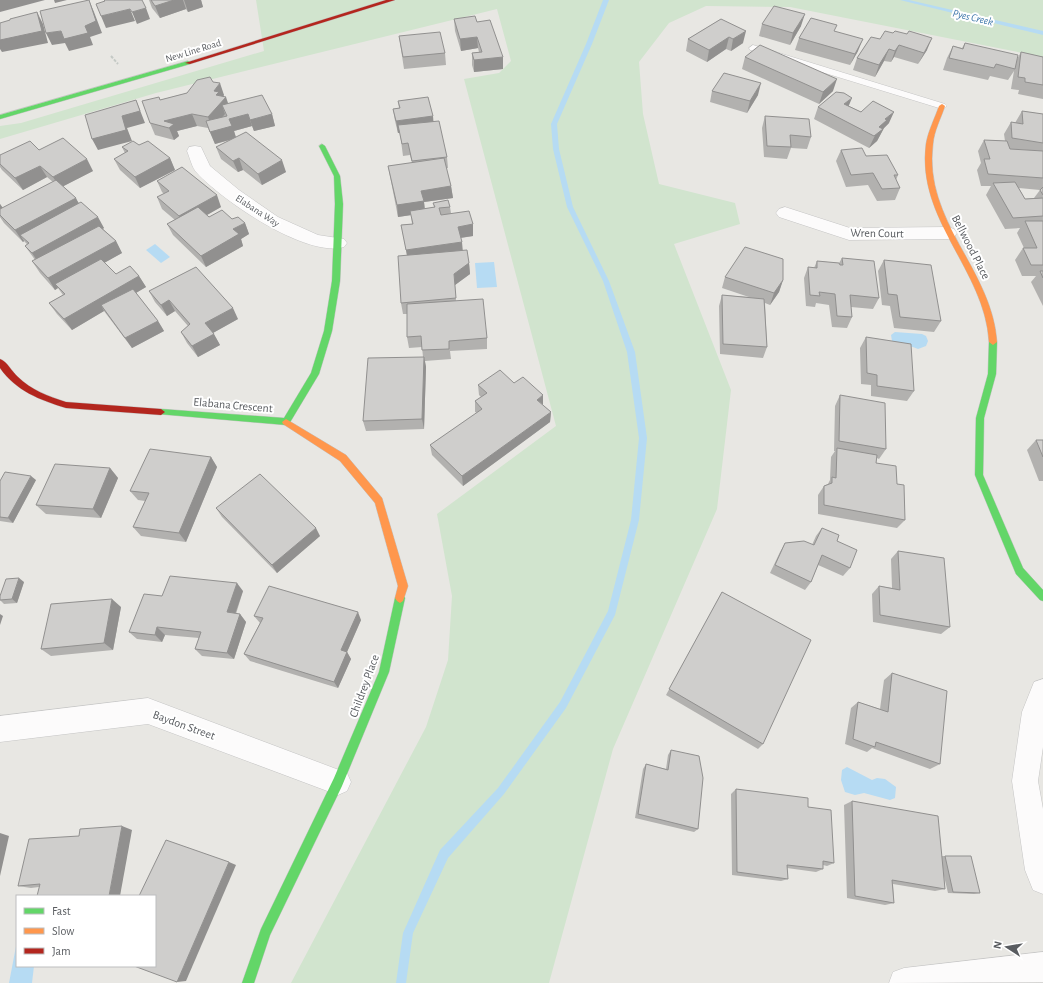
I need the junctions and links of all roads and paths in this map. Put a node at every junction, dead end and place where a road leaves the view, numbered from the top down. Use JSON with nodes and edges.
{"nodes":[{"id":1,"x":392,"y":0,"type":"edge"},
{"id":2,"x":753,"y":48,"type":"dead end"},
{"id":3,"x":111,"y":56,"type":"dead end"},
{"id":4,"x":118,"y":65,"type":"dead end"},
{"id":5,"x":942,"y":106,"type":"joint"},
{"id":6,"x":0,"y":117,"type":"edge"},
{"id":7,"x":322,"y":146,"type":"dead end"},
{"id":8,"x":194,"y":151,"type":"dead end"},
{"id":9,"x":786,"y":213,"type":"dead end"},
{"id":10,"x":948,"y":233,"type":"junction"},
{"id":11,"x":338,"y":243,"type":"junction"},
{"id":12,"x":0,"y":362,"type":"edge"},
{"id":13,"x":286,"y":422,"type":"junction"},
{"id":14,"x":1043,"y":597,"type":"edge"},
{"id":15,"x":1043,"y":691,"type":"edge"},
{"id":16,"x":0,"y":729,"type":"edge"},
{"id":17,"x":338,"y":782,"type":"junction"},
{"id":18,"x":1043,"y":880,"type":"edge"},
{"id":19,"x":1043,"y":967,"type":"edge"},
{"id":20,"x":248,"y":983,"type":"edge"},
{"id":21,"x":904,"y":983,"type":"edge"}],
"edges":[{"from":1,"to":6,"type":"street","name":"New Line Road"},
{"from":2,"to":5,"type":"lane"},
{"from":3,"to":4,"type":"path"},
{"from":5,"to":10,"type":"street","name":"Bellwood Place"},
{"from":7,"to":11,"type":"street","name":"Elabana Crescent"},
{"from":8,"to":11,"type":"street","name":"Elabana Way"},
{"from":9,"to":10,"type":"street","name":"Wren Court"},
{"from":10,"to":14,"type":"street","name":"Bellwood Place"},
{"from":11,"to":13,"type":"street","name":"Elabana Crescent"},
{"from":12,"to":13,"type":"street","name":"Elabana Crescent"},
{"from":13,"to":17,"type":"street","name":"Childrey Place"},
{"from":15,"to":18,"type":"street"},
{"from":16,"to":17,"type":"street","name":"Baydon Street"},
{"from":17,"to":20,"type":"street","name":"Childrey Place"},
{"from":19,"to":21,"type":"street"}]}
